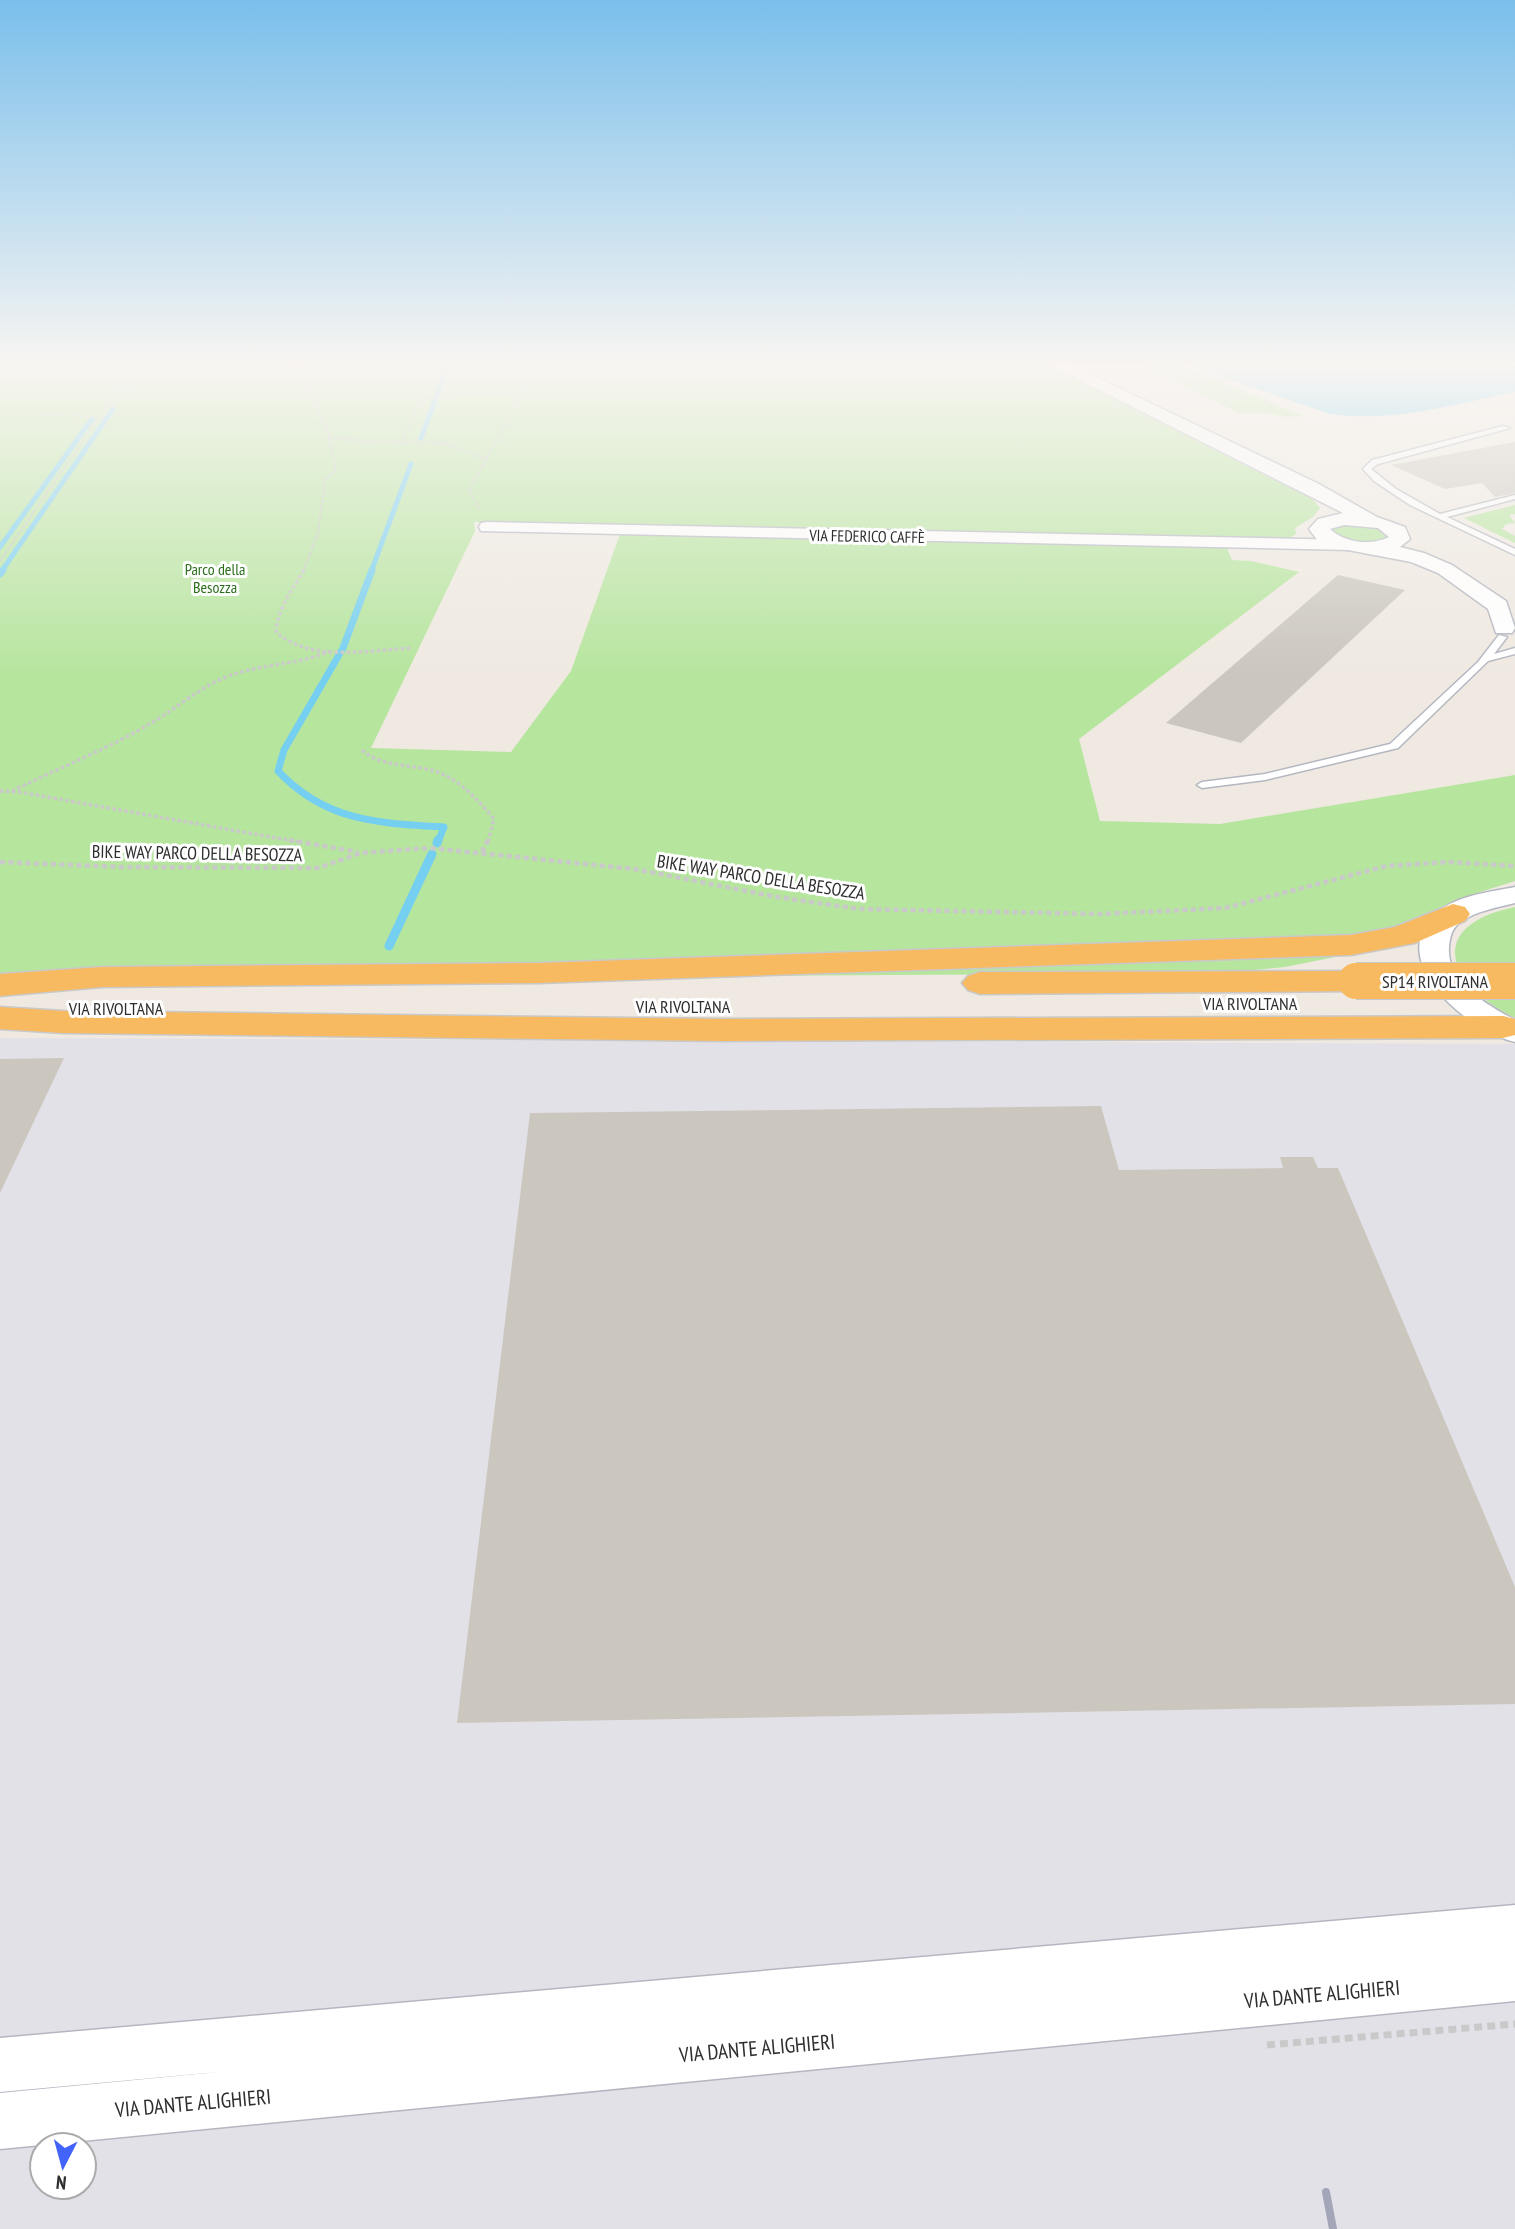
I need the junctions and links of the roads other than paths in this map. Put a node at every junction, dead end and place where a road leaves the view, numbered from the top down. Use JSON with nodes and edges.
{"nodes":[{"id":1,"x":1269,"y":467,"type":"edge"},
{"id":2,"x":1368,"y":467,"type":"edge"},
{"id":3,"x":1312,"y":488,"type":"junction"},
{"id":4,"x":1515,"y":497,"type":"edge"},
{"id":5,"x":1442,"y":516,"type":"junction"},
{"id":6,"x":1370,"y":520,"type":"junction"},
{"id":7,"x":1322,"y":526,"type":"junction"},
{"id":8,"x":487,"y":527,"type":"road end"},
{"id":9,"x":1401,"y":535,"type":"junction"},
{"id":10,"x":1246,"y":544,"type":"junction"},
{"id":11,"x":1357,"y":546,"type":"junction"},
{"id":12,"x":1515,"y":552,"type":"edge"},
{"id":13,"x":1515,"y":600,"type":"edge"},
{"id":14,"x":1510,"y":637,"type":"edge"},
{"id":15,"x":1486,"y":659,"type":"junction"},
{"id":16,"x":1202,"y":785,"type":"dead end"},
{"id":17,"x":1515,"y":895,"type":"edge"},
{"id":18,"x":1453,"y":914,"type":"junction"},
{"id":19,"x":1515,"y":981,"type":"edge"},
{"id":20,"x":0,"y":986,"type":"edge"},
{"id":21,"x":1361,"y":992,"type":"junction"},
{"id":22,"x":0,"y":1009,"type":"edge"},
{"id":23,"x":0,"y":1018,"type":"edge"},
{"id":24,"x":1511,"y":1021,"type":"edge"},
{"id":25,"x":1515,"y":1929,"type":"edge"},
{"id":26,"x":1515,"y":1976,"type":"edge"},
{"id":27,"x":0,"y":2065,"type":"edge"},
{"id":28,"x":0,"y":2121,"type":"edge"}],
"edges":[{"from":1,"to":3,"type":"street"},
{"from":2,"to":5,"type":"lane"},
{"from":3,"to":6,"type":"street"},
{"from":3,"to":7,"type":"street"},
{"from":4,"to":5,"type":"lane"},
{"from":5,"to":12,"type":"lane"},
{"from":6,"to":7,"type":"street"},
{"from":6,"to":9,"type":"street"},
{"from":7,"to":10,"type":"street"},
{"from":7,"to":11,"type":"street"},
{"from":8,"to":10,"type":"street","name":"VIA FEDERICO CAFFÈ"},
{"from":9,"to":11,"type":"street"},
{"from":9,"to":13,"type":"street"},
{"from":10,"to":11,"type":"street"},
{"from":11,"to":14,"type":"street"},
{"from":14,"to":15,"type":"lane"},
{"from":14,"to":15,"type":"lane"},
{"from":15,"to":16,"type":"lane"},
{"from":17,"to":18,"type":"street"},
{"from":18,"to":20,"type":"highway"},
{"from":18,"to":24,"type":"street"},
{"from":19,"to":21,"type":"highway","name":"SP14 RIVOLTANA","bridge":true},
{"from":20,"to":21,"type":"highway","name":"VIA RIVOLTANA"},
{"from":21,"to":22,"type":"highway","name":"VIA RIVOLTANA"},
{"from":21,"to":24,"type":"highway","name":"SP14 RIVOLTANA"},
{"from":23,"to":24,"type":"highway"},
{"from":25,"to":27,"type":"street"},
{"from":26,"to":28,"type":"street","name":"VIA DANTE ALIGHIERI"}]}
